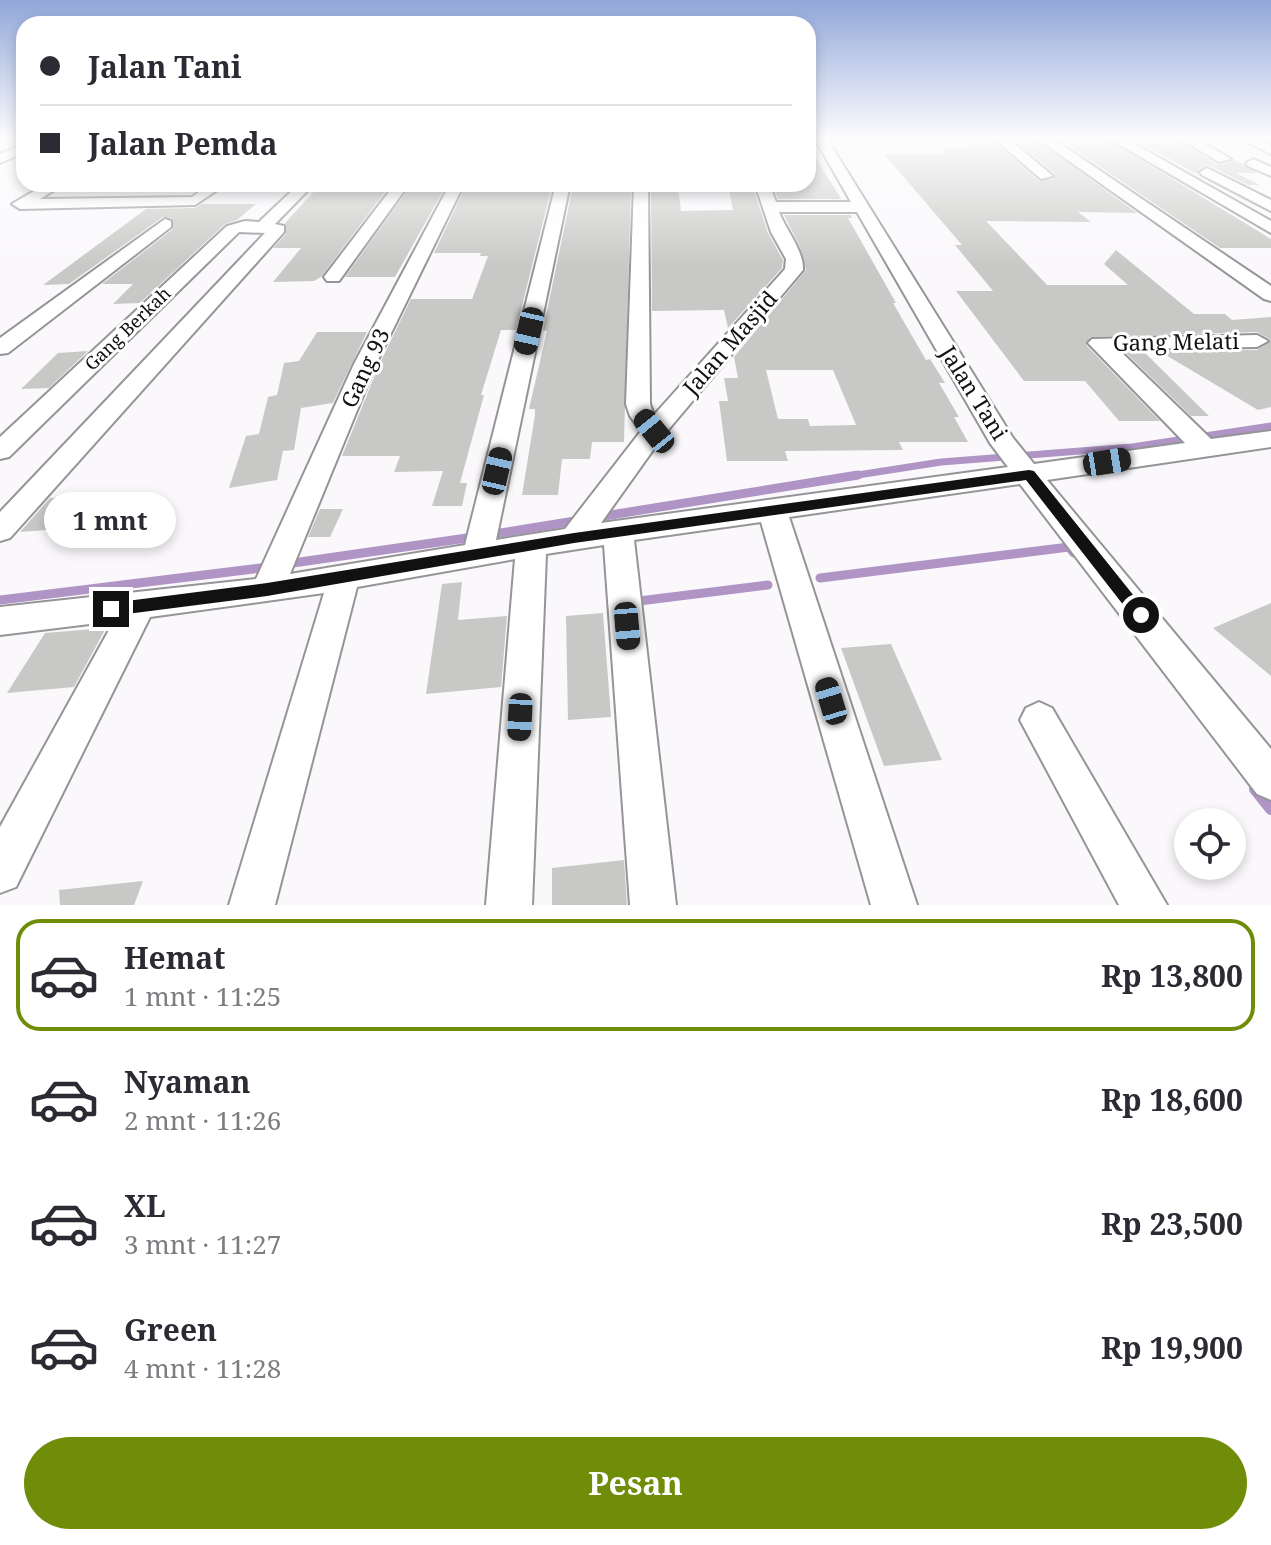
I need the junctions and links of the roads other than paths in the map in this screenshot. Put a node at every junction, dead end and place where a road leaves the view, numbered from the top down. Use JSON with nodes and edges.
{"nodes":[{"id":1,"x":845,"y":181,"type":"edge"},
{"id":2,"x":1105,"y":181,"type":"edge"},
{"id":3,"x":1190,"y":181,"type":"edge"},
{"id":4,"x":1225,"y":181,"type":"edge"},
{"id":5,"x":42,"y":192,"type":"edge"},
{"id":6,"x":208,"y":192,"type":"edge"},
{"id":7,"x":299,"y":192,"type":"edge"},
{"id":8,"x":396,"y":192,"type":"edge"},
{"id":9,"x":453,"y":192,"type":"edge"},
{"id":10,"x":561,"y":192,"type":"edge"},
{"id":11,"x":641,"y":192,"type":"edge"},
{"id":12,"x":765,"y":192,"type":"edge"},
{"id":13,"x":1271,"y":206,"type":"edge"},
{"id":14,"x":770,"y":207,"type":"junction"},
{"id":15,"x":860,"y":207,"type":"junction"},
{"id":16,"x":165,"y":224,"type":"dead end"},
{"id":17,"x":264,"y":226,"type":"junction"},
{"id":18,"x":1271,"y":228,"type":"edge"},
{"id":19,"x":333,"y":277,"type":"dead end"},
{"id":20,"x":1271,"y":295,"type":"edge"},
{"id":21,"x":1257,"y":341,"type":"dead end"},
{"id":22,"x":0,"y":348,"type":"edge"},
{"id":23,"x":654,"y":431,"type":"junction"},
{"id":24,"x":1271,"y":439,"type":"edge"},
{"id":25,"x":1205,"y":448,"type":"junction"},
{"id":26,"x":0,"y":451,"type":"edge"},
{"id":27,"x":1018,"y":460,"type":"junction"},
{"id":28,"x":772,"y":509,"type":"junction"},
{"id":29,"x":591,"y":528,"type":"junction"},
{"id":30,"x":0,"y":530,"type":"edge"},
{"id":31,"x":481,"y":541,"type":"junction"},
{"id":32,"x":531,"y":547,"type":"junction"},
{"id":33,"x":275,"y":573,"type":"junction"},
{"id":34,"x":344,"y":578,"type":"junction"},
{"id":35,"x":139,"y":606,"type":"junction"},
{"id":36,"x":0,"y":621,"type":"edge"},
{"id":37,"x":1039,"y":720,"type":"dead end"},
{"id":38,"x":1271,"y":780,"type":"edge"},
{"id":39,"x":0,"y":871,"type":"edge"},
{"id":40,"x":252,"y":905,"type":"edge"},
{"id":41,"x":509,"y":905,"type":"edge"},
{"id":42,"x":653,"y":905,"type":"edge"},
{"id":43,"x":894,"y":905,"type":"edge"},
{"id":44,"x":1144,"y":905,"type":"edge"}],
"edges":[{"from":1,"to":15,"type":"street","name":"Jalan Tani"},
{"from":2,"to":20,"type":"street"},
{"from":3,"to":18,"type":"street"},
{"from":4,"to":13,"type":"street"},
{"from":5,"to":6,"type":"street"},
{"from":7,"to":17,"type":"street"},
{"from":8,"to":19,"type":"street"},
{"from":9,"to":33,"type":"street","name":"Gang 93"},
{"from":10,"to":31,"type":"street"},
{"from":11,"to":23,"type":"street"},
{"from":12,"to":14,"type":"street"},
{"from":14,"to":15,"type":"street"},
{"from":14,"to":23,"type":"street","name":"Jalan Masjid"},
{"from":15,"to":27,"type":"street","name":"Jalan Tani"},
{"from":16,"to":22,"type":"street"},
{"from":17,"to":26,"type":"street","name":"Gang Berkah"},
{"from":17,"to":30,"type":"street"},
{"from":21,"to":25,"type":"street","name":"Gang Melati"},
{"from":23,"to":29,"type":"street","name":"Jalan Masjid"},
{"from":24,"to":25,"type":"street"},
{"from":25,"to":27,"type":"street"},
{"from":27,"to":28,"type":"street"},
{"from":27,"to":38,"type":"street","name":"Jalan Tani"},
{"from":28,"to":29,"type":"street"},
{"from":28,"to":43,"type":"street"},
{"from":29,"to":32,"type":"street"},
{"from":29,"to":42,"type":"street"},
{"from":31,"to":32,"type":"street"},
{"from":31,"to":34,"type":"street"},
{"from":32,"to":41,"type":"street"},
{"from":33,"to":34,"type":"street"},
{"from":33,"to":35,"type":"street"},
{"from":34,"to":40,"type":"street"},
{"from":35,"to":36,"type":"street"},
{"from":35,"to":39,"type":"street"},
{"from":37,"to":44,"type":"street"}]}
